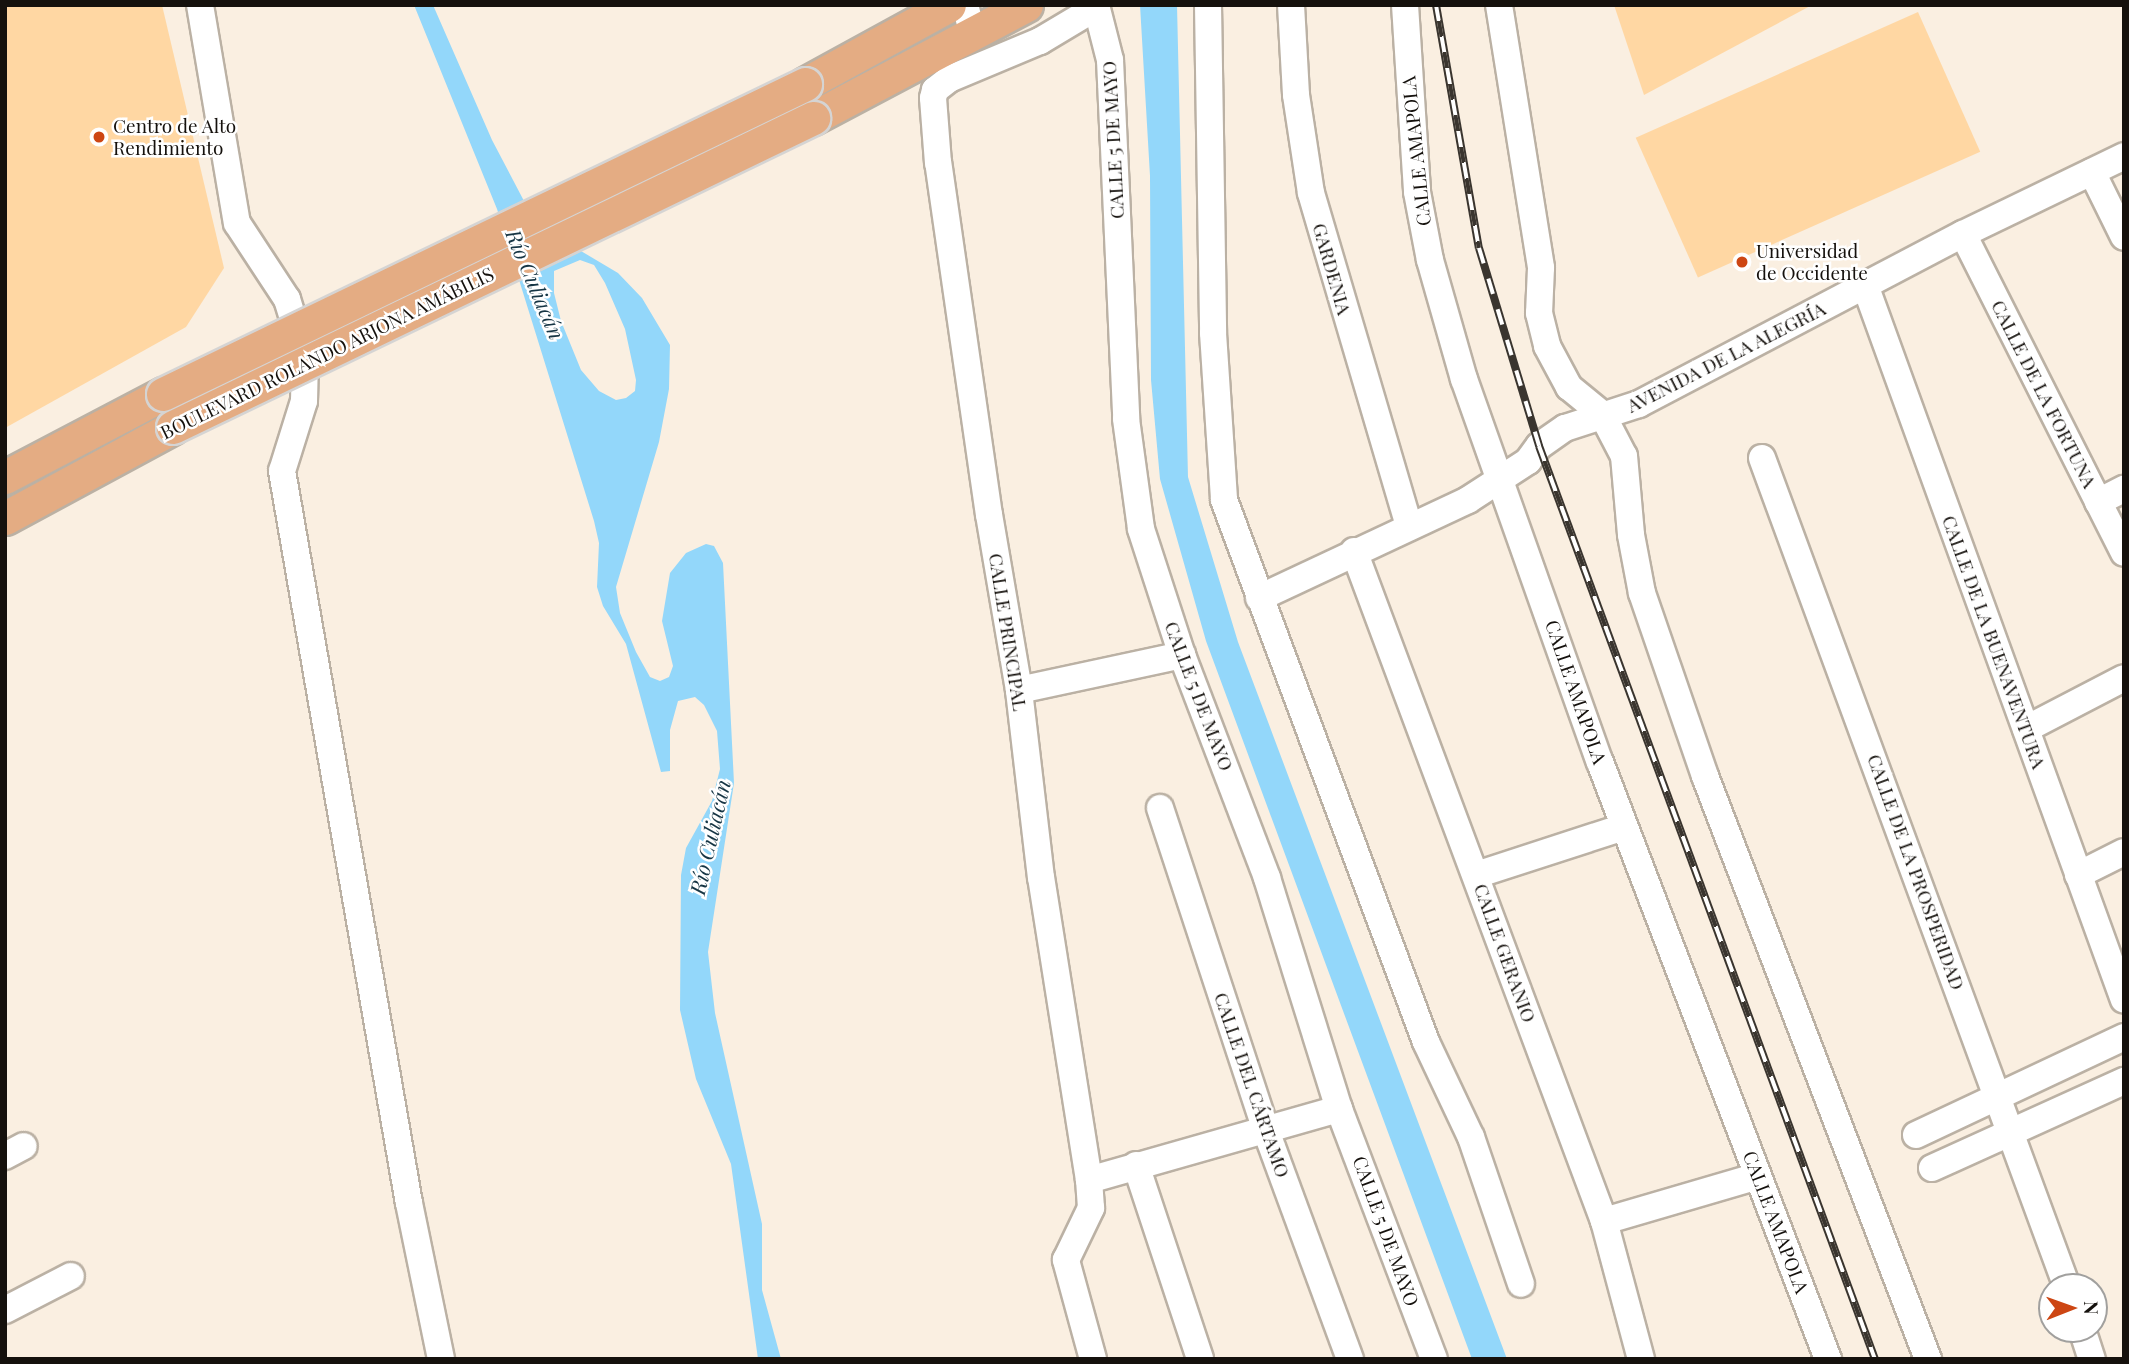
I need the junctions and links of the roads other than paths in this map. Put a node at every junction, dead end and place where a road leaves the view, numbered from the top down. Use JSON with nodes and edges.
{"nodes":[{"id":1,"x":200,"y":5,"type":"edge"},
{"id":2,"x":896,"y":5,"type":"edge"},
{"id":3,"x":1026,"y":5,"type":"edge"},
{"id":4,"x":1208,"y":5,"type":"edge"},
{"id":5,"x":1291,"y":5,"type":"edge"},
{"id":6,"x":1405,"y":5,"type":"edge"},
{"id":7,"x":1499,"y":5,"type":"edge"},
{"id":8,"x":1097,"y":6,"type":"edge"},
{"id":9,"x":953,"y":17,"type":"edge"},
{"id":10,"x":863,"y":56,"type":"junction"},
{"id":11,"x":2124,"y":156,"type":"edge"},
{"id":12,"x":2092,"y":172,"type":"junction"},
{"id":13,"x":1964,"y":234,"type":"junction"},
{"id":14,"x":2124,"y":237,"type":"edge"},
{"id":15,"x":1865,"y":285,"type":"junction"},
{"id":16,"x":1602,"y":414,"type":"junction"},
{"id":17,"x":1762,"y":458,"type":"dead end"},
{"id":18,"x":5,"y":477,"type":"edge"},
{"id":19,"x":1501,"y":480,"type":"junction"},
{"id":20,"x":2124,"y":489,"type":"edge"},
{"id":21,"x":2098,"y":502,"type":"junction"},
{"id":22,"x":5,"y":518,"type":"edge"},
{"id":23,"x":1409,"y":525,"type":"junction"},
{"id":24,"x":1354,"y":551,"type":"junction"},
{"id":25,"x":2124,"y":553,"type":"edge"},
{"id":26,"x":1259,"y":598,"type":"junction"},
{"id":27,"x":1182,"y":654,"type":"junction"},
{"id":28,"x":2124,"y":678,"type":"edge"},
{"id":29,"x":1019,"y":690,"type":"junction"},
{"id":30,"x":2026,"y":729,"type":"junction"},
{"id":31,"x":1160,"y":808,"type":"dead end"},
{"id":32,"x":1624,"y":827,"type":"junction"},
{"id":33,"x":2124,"y":852,"type":"edge"},
{"id":34,"x":1476,"y":875,"type":"junction"},
{"id":35,"x":2078,"y":875,"type":"junction"},
{"id":36,"x":2124,"y":1000,"type":"edge"},
{"id":37,"x":2124,"y":1037,"type":"edge"},
{"id":38,"x":2124,"y":1081,"type":"edge"},
{"id":39,"x":2000,"y":1098,"type":"junction"},
{"id":40,"x":1339,"y":1109,"type":"junction"},
{"id":41,"x":1265,"y":1128,"type":"junction"},
{"id":42,"x":2013,"y":1134,"type":"junction"},
{"id":43,"x":1916,"y":1135,"type":"dead end"},
{"id":44,"x":1136,"y":1165,"type":"junction"},
{"id":45,"x":1932,"y":1168,"type":"dead end"},
{"id":46,"x":1758,"y":1176,"type":"junction"},
{"id":47,"x":1089,"y":1180,"type":"junction"},
{"id":48,"x":1604,"y":1221,"type":"junction"},
{"id":49,"x":2062,"y":1273,"type":"edge"},
{"id":50,"x":71,"y":1276,"type":"dead end"},
{"id":51,"x":1521,"y":1284,"type":"dead end"},
{"id":52,"x":5,"y":1310,"type":"edge"},
{"id":53,"x":441,"y":1359,"type":"edge"},
{"id":54,"x":1093,"y":1359,"type":"edge"},
{"id":55,"x":1200,"y":1359,"type":"edge"},
{"id":56,"x":1350,"y":1359,"type":"edge"},
{"id":57,"x":1434,"y":1359,"type":"edge"},
{"id":58,"x":1641,"y":1359,"type":"edge"},
{"id":59,"x":1828,"y":1359,"type":"edge"},
{"id":60,"x":1928,"y":1359,"type":"edge"}],
"edges":[{"from":1,"to":53,"type":"street"},
{"from":2,"to":10,"type":"main road"},
{"from":3,"to":9,"type":"main road","name":"BOULEVARD ROLANDO ARJONA AMÁBILIS"},
{"from":4,"to":26,"type":"street"},
{"from":5,"to":23,"type":"street","name":"GARDENIA"},
{"from":6,"to":19,"type":"street","name":"CALLE AMAPOLA"},
{"from":7,"to":16,"type":"street"},
{"from":8,"to":27,"type":"street","name":"CALLE 5 DE MAYO"},
{"from":8,"to":29,"type":"street","name":"CALLE PRINCIPAL"},
{"from":9,"to":10,"type":"main road","name":"BOULEVARD ROLANDO ARJONA AMÁBILIS"},
{"from":9,"to":22,"type":"main road","name":"BOULEVARD ROLANDO ARJONA AMÁBILIS","bridge":true},
{"from":10,"to":18,"type":"main road","name":"BOULEVARD ROLANDO ARJONA AMÁBILIS","bridge":true},
{"from":11,"to":12,"type":"street","name":"AVENIDA DE LA ALEGRÍA"},
{"from":12,"to":13,"type":"street","name":"AVENIDA DE LA ALEGRÍA"},
{"from":12,"to":14,"type":"street"},
{"from":13,"to":15,"type":"street","name":"AVENIDA DE LA ALEGRÍA"},
{"from":13,"to":21,"type":"street","name":"CALLE DE LA FORTUNA"},
{"from":15,"to":16,"type":"street","name":"AVENIDA DE LA ALEGRÍA"},
{"from":15,"to":30,"type":"street","name":"CALLE DE LA BUENAVENTURA"},
{"from":16,"to":19,"type":"street","name":"AVENIDA DE LA ALEGRÍA"},
{"from":16,"to":60,"type":"street"},
{"from":17,"to":39,"type":"street","name":"CALLE DE LA PROSPERIDAD"},
{"from":19,"to":23,"type":"street","name":"AVENIDA DE LA ALEGRÍA"},
{"from":19,"to":32,"type":"street","name":"CALLE AMAPOLA"},
{"from":20,"to":21,"type":"street"},
{"from":21,"to":25,"type":"street","name":"CALLE DE LA FORTUNA"},
{"from":23,"to":24,"type":"street","name":"AVENIDA DE LA ALEGRÍA"},
{"from":24,"to":26,"type":"street","name":"AVENIDA DE LA ALEGRÍA"},
{"from":24,"to":34,"type":"street","name":"CALLE GERANIO"},
{"from":26,"to":51,"type":"street"},
{"from":27,"to":29,"type":"street"},
{"from":27,"to":40,"type":"street","name":"CALLE 5 DE MAYO"},
{"from":28,"to":30,"type":"street"},
{"from":29,"to":47,"type":"street","name":"CALLE PRINCIPAL"},
{"from":30,"to":35,"type":"street","name":"CALLE DE LA BUENAVENTURA"},
{"from":31,"to":41,"type":"street","name":"CALLE DEL CÁRTAMO"},
{"from":32,"to":34,"type":"street"},
{"from":32,"to":46,"type":"street","name":"CALLE AMAPOLA"},
{"from":33,"to":35,"type":"street"},
{"from":34,"to":48,"type":"street","name":"CALLE GERANIO"},
{"from":35,"to":36,"type":"street","name":"CALLE DE LA BUENAVENTURA"},
{"from":37,"to":39,"type":"street"},
{"from":38,"to":42,"type":"street"},
{"from":39,"to":42,"type":"street","name":"CALLE DE LA PROSPERIDAD"},
{"from":39,"to":43,"type":"street"},
{"from":40,"to":41,"type":"street"},
{"from":40,"to":57,"type":"street","name":"CALLE 5 DE MAYO"},
{"from":41,"to":44,"type":"street"},
{"from":41,"to":56,"type":"street","name":"CALLE DEL CÁRTAMO"},
{"from":42,"to":45,"type":"street"},
{"from":42,"to":49,"type":"street","name":"CALLE DE LA PROSPERIDAD"},
{"from":44,"to":47,"type":"street"},
{"from":44,"to":55,"type":"street"},
{"from":46,"to":48,"type":"street"},
{"from":46,"to":59,"type":"street","name":"CALLE AMAPOLA"},
{"from":47,"to":54,"type":"street","name":"CALLE PRINCIPAL"},
{"from":48,"to":58,"type":"street","name":"CALLE GERANIO"},
{"from":50,"to":52,"type":"street"}]}
